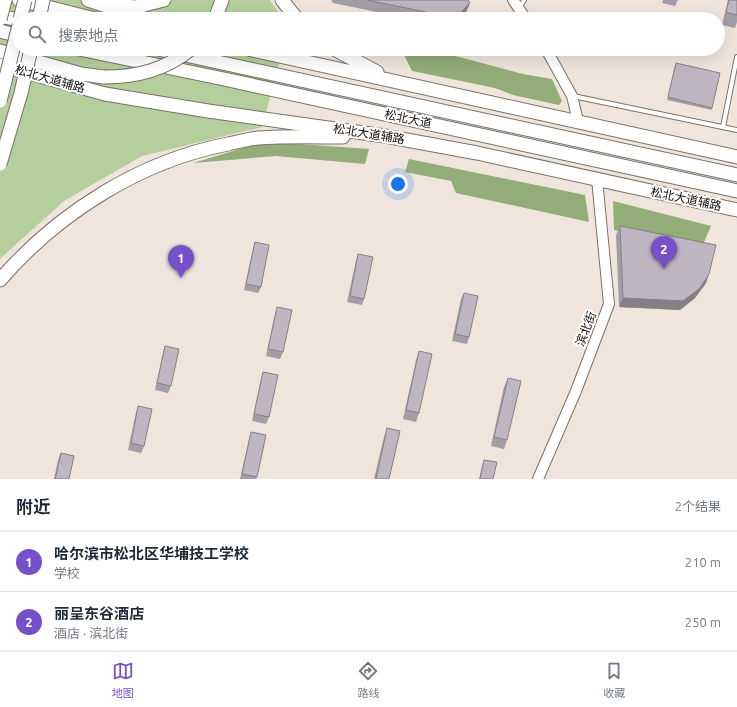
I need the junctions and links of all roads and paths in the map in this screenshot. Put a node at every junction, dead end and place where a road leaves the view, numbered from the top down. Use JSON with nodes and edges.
{"nodes":[{"id":1,"x":5,"y":0,"type":"edge"},
{"id":2,"x":19,"y":0,"type":"edge"},
{"id":3,"x":25,"y":0,"type":"edge"},
{"id":4,"x":43,"y":0,"type":"edge"},
{"id":5,"x":88,"y":0,"type":"edge"},
{"id":6,"x":164,"y":0,"type":"edge"},
{"id":7,"x":222,"y":0,"type":"edge"},
{"id":8,"x":282,"y":0,"type":"edge"},
{"id":9,"x":513,"y":0,"type":"edge"},
{"id":10,"x":102,"y":4,"type":"junction"},
{"id":11,"x":522,"y":4,"type":"edge"},
{"id":12,"x":22,"y":12,"type":"edge"},
{"id":13,"x":40,"y":12,"type":"edge"},
{"id":14,"x":67,"y":12,"type":"edge"},
{"id":15,"x":126,"y":12,"type":"edge"},
{"id":16,"x":218,"y":12,"type":"edge"},
{"id":17,"x":291,"y":12,"type":"edge"},
{"id":18,"x":0,"y":16,"type":"edge"},
{"id":19,"x":12,"y":18,"type":"edge"},
{"id":20,"x":0,"y":19,"type":"edge"},
{"id":21,"x":0,"y":32,"type":"edge"},
{"id":22,"x":12,"y":35,"type":"edge"},
{"id":23,"x":0,"y":51,"type":"edge"},
{"id":24,"x":12,"y":53,"type":"edge"},
{"id":25,"x":12,"y":54,"type":"edge"},
{"id":26,"x":18,"y":56,"type":"edge"},
{"id":27,"x":29,"y":56,"type":"edge"},
{"id":28,"x":113,"y":56,"type":"edge"},
{"id":29,"x":181,"y":56,"type":"edge"},
{"id":30,"x":190,"y":56,"type":"edge"},
{"id":31,"x":281,"y":56,"type":"edge"},
{"id":32,"x":348,"y":56,"type":"edge"},
{"id":33,"x":550,"y":56,"type":"edge"},
{"id":34,"x":737,"y":57,"type":"edge"},
{"id":35,"x":0,"y":65,"type":"edge"},
{"id":36,"x":397,"y":81,"type":"junction"},
{"id":37,"x":572,"y":96,"type":"junction"},
{"id":38,"x":0,"y":101,"type":"edge"},
{"id":39,"x":489,"y":102,"type":"junction"},
{"id":40,"x":578,"y":121,"type":"junction"},
{"id":41,"x":723,"y":127,"type":"junction"},
{"id":42,"x":737,"y":130,"type":"edge"},
{"id":43,"x":385,"y":136,"type":"junction"},
{"id":44,"x":565,"y":137,"type":"junction"},
{"id":45,"x":477,"y":153,"type":"junction"},
{"id":46,"x":575,"y":155,"type":"junction"},
{"id":47,"x":737,"y":157,"type":"edge"},
{"id":48,"x":0,"y":164,"type":"edge"},
{"id":49,"x":737,"y":175,"type":"edge"},
{"id":50,"x":597,"y":179,"type":"junction"},
{"id":51,"x":737,"y":191,"type":"edge"},
{"id":52,"x":737,"y":210,"type":"edge"},
{"id":53,"x":0,"y":280,"type":"edge"},
{"id":54,"x":538,"y":479,"type":"edge"}],
"edges":[{"from":1,"to":20,"type":"highway","bridge":true},
{"from":2,"to":14,"type":"highway"},
{"from":3,"to":12,"type":"highway","bridge":true},
{"from":4,"to":13,"type":"highway","bridge":true},
{"from":5,"to":10,"type":"highway"},
{"from":6,"to":10,"type":"highway"},
{"from":7,"to":16,"type":"highway"},
{"from":8,"to":17,"type":"highway"},
{"from":9,"to":11,"type":"street"},
{"from":10,"to":15,"type":"highway"},
{"from":18,"to":19,"type":"highway"},
{"from":21,"to":22,"type":"highway"},
{"from":23,"to":25,"type":"highway","bridge":true},
{"from":24,"to":38,"type":"highway","bridge":true},
{"from":26,"to":29,"type":"highway","bridge":true},
{"from":27,"to":48,"type":"highway","bridge":true},
{"from":28,"to":46,"type":"highway","name":"松北大道"},
{"from":30,"to":44,"type":"highway","name":"松北大道"},
{"from":31,"to":36,"type":"highway"},
{"from":32,"to":36,"type":"highway"},
{"from":33,"to":37,"type":"street"},
{"from":34,"to":41,"type":"lane"},
{"from":35,"to":43,"type":"highway","name":"松北大道辅路"},
{"from":36,"to":39,"type":"highway"},
{"from":37,"to":40,"type":"street"},
{"from":37,"to":41,"type":"lane"},
{"from":39,"to":40,"type":"highway"},
{"from":39,"to":44,"type":"highway"},
{"from":40,"to":47,"type":"highway"},
{"from":41,"to":42,"type":"lane"},
{"from":43,"to":45,"type":"highway","name":"松北大道辅路"},
{"from":43,"to":53,"type":"highway"},
{"from":44,"to":49,"type":"highway","name":"松北大道"},
{"from":45,"to":46,"type":"highway"},
{"from":45,"to":50,"type":"highway","name":"松北大道辅路"},
{"from":46,"to":51,"type":"highway","name":"松北大道"},
{"from":50,"to":52,"type":"highway","name":"松北大道辅路"},
{"from":50,"to":54,"type":"street","name":"滨北街"}]}
